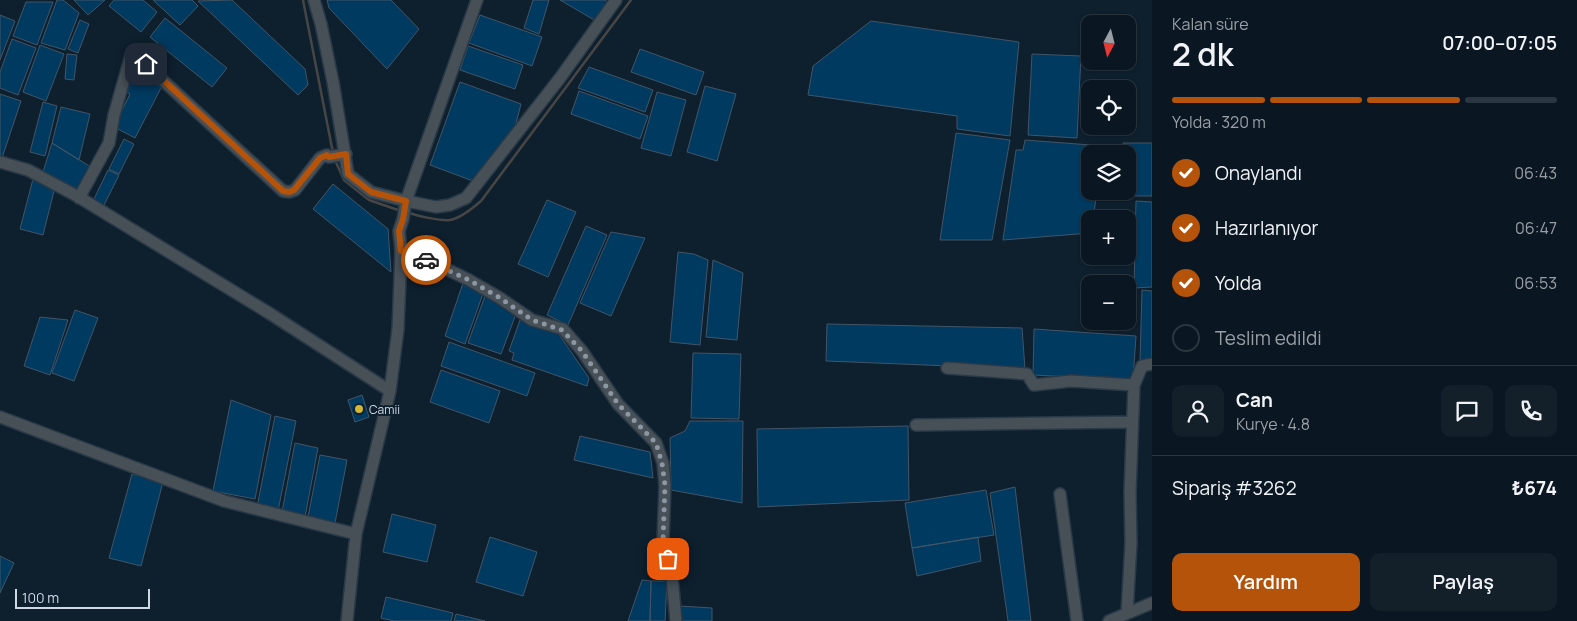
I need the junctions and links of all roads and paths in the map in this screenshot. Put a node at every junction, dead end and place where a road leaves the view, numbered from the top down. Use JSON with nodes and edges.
{"nodes":[{"id":1,"x":314,"y":0,"type":"edge"},
{"id":2,"x":477,"y":0,"type":"edge"},
{"id":3,"x":616,"y":0,"type":"edge"},
{"id":4,"x":338,"y":155,"type":"junction"},
{"id":5,"x":0,"y":162,"type":"edge"},
{"id":6,"x":79,"y":198,"type":"junction"},
{"id":7,"x":406,"y":204,"type":"junction"},
{"id":8,"x":401,"y":251,"type":"junction"},
{"id":9,"x":1152,"y":364,"type":"edge"},
{"id":10,"x":946,"y":368,"type":"dead end"},
{"id":11,"x":1134,"y":385,"type":"junction"},
{"id":12,"x":390,"y":391,"type":"junction"},
{"id":13,"x":0,"y":417,"type":"edge"},
{"id":14,"x":1132,"y":422,"type":"junction"},
{"id":15,"x":916,"y":425,"type":"dead end"},
{"id":16,"x":1060,"y":494,"type":"dead end"},
{"id":17,"x":356,"y":534,"type":"junction"},
{"id":18,"x":1152,"y":603,"type":"edge"},
{"id":19,"x":1127,"y":613,"type":"junction"},
{"id":20,"x":346,"y":621,"type":"edge"},
{"id":21,"x":676,"y":621,"type":"edge"},
{"id":22,"x":1077,"y":621,"type":"edge"},
{"id":23,"x":1108,"y":621,"type":"edge"}],
"edges":[{"from":1,"to":4,"type":"street"},
{"from":2,"to":7,"type":"street"},
{"from":3,"to":7,"type":"street"},
{"from":4,"to":6,"type":"street"},
{"from":4,"to":7,"type":"street"},
{"from":5,"to":6,"type":"street"},
{"from":6,"to":12,"type":"street"},
{"from":7,"to":8,"type":"street"},
{"from":8,"to":12,"type":"street"},
{"from":8,"to":21,"type":"street"},
{"from":9,"to":11,"type":"street"},
{"from":10,"to":11,"type":"street"},
{"from":11,"to":14,"type":"street"},
{"from":12,"to":17,"type":"street"},
{"from":13,"to":17,"type":"street"},
{"from":14,"to":15,"type":"street"},
{"from":14,"to":19,"type":"street"},
{"from":16,"to":22,"type":"street"},
{"from":17,"to":20,"type":"street"},
{"from":18,"to":19,"type":"street"},
{"from":19,"to":23,"type":"street"}]}
